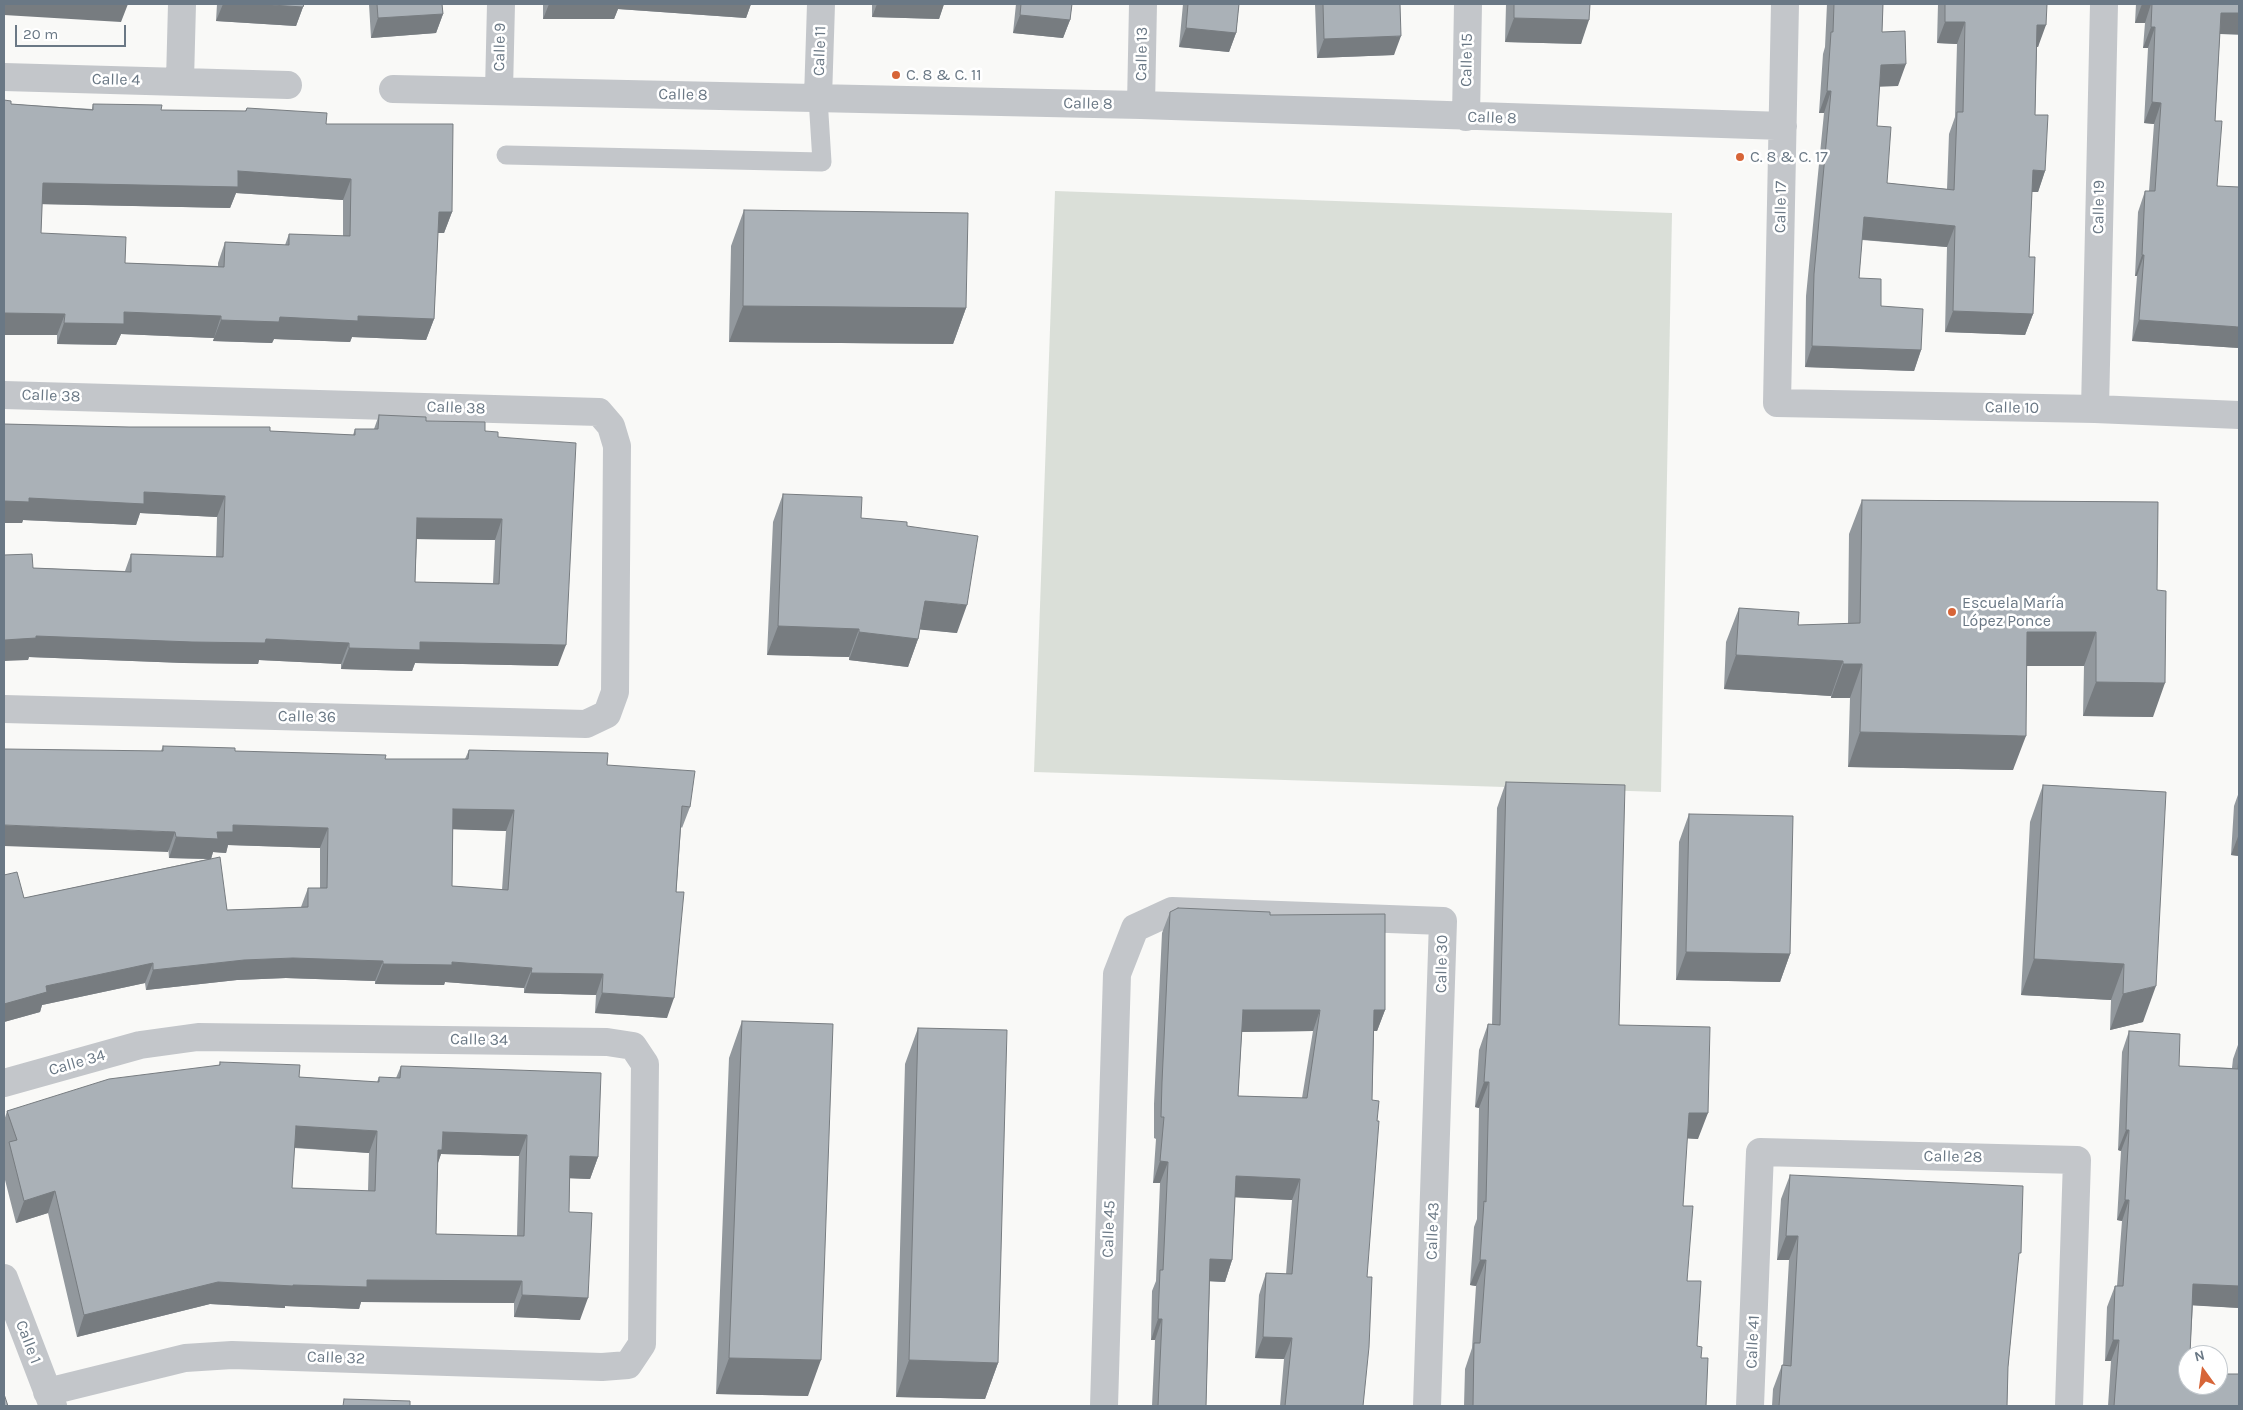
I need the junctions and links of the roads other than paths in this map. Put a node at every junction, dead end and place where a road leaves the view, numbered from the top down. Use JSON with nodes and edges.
{"nodes":[{"id":1,"x":182,"y":4,"type":"edge"},
{"id":2,"x":501,"y":4,"type":"edge"},
{"id":3,"x":821,"y":4,"type":"edge"},
{"id":4,"x":1144,"y":4,"type":"edge"},
{"id":5,"x":1468,"y":4,"type":"edge"},
{"id":6,"x":1784,"y":4,"type":"edge"},
{"id":7,"x":2104,"y":4,"type":"edge"},
{"id":8,"x":4,"y":77,"type":"edge"},
{"id":9,"x":180,"y":81,"type":"junction"},
{"id":10,"x":288,"y":85,"type":"dead end"},
{"id":11,"x":393,"y":89,"type":"dead end"},
{"id":12,"x":499,"y":91,"type":"junction"},
{"id":13,"x":818,"y":98,"type":"junction"},
{"id":14,"x":1141,"y":105,"type":"junction"},
{"id":15,"x":1466,"y":117,"type":"junction"},
{"id":16,"x":1782,"y":126,"type":"junction"},
{"id":17,"x":506,"y":155,"type":"dead end"},
{"id":18,"x":4,"y":395,"type":"edge"},
{"id":19,"x":1784,"y":404,"type":"joint"},
{"id":20,"x":2095,"y":410,"type":"junction"},
{"id":21,"x":2239,"y":415,"type":"edge"},
{"id":22,"x":4,"y":709,"type":"edge"},
{"id":23,"x":608,"y":714,"type":"joint"},
{"id":24,"x":1115,"y":1052,"type":"joint"},
{"id":25,"x":1440,"y":1056,"type":"joint"},
{"id":26,"x":4,"y":1083,"type":"edge"},
{"id":27,"x":4,"y":1278,"type":"edge"},
{"id":28,"x":1756,"y":1278,"type":"joint"},
{"id":29,"x":628,"y":1365,"type":"joint"},
{"id":30,"x":50,"y":1399,"type":"edge"},
{"id":31,"x":1104,"y":1406,"type":"edge"},
{"id":32,"x":1426,"y":1406,"type":"edge"},
{"id":33,"x":1750,"y":1406,"type":"edge"},
{"id":34,"x":2069,"y":1406,"type":"edge"}],
"edges":[{"from":1,"to":9,"type":"street"},
{"from":2,"to":12,"type":"street","name":"Calle 9"},
{"from":3,"to":13,"type":"street","name":"Calle 11"},
{"from":4,"to":14,"type":"street","name":"Calle 13"},
{"from":5,"to":15,"type":"street","name":"Calle 15"},
{"from":6,"to":16,"type":"street","name":"Calle 17"},
{"from":7,"to":20,"type":"street","name":"Calle 19"},
{"from":8,"to":9,"type":"street","name":"Calle 4"},
{"from":9,"to":10,"type":"street","name":"Calle 4"},
{"from":11,"to":12,"type":"street","name":"Calle 8"},
{"from":12,"to":13,"type":"street","name":"Calle 8"},
{"from":13,"to":14,"type":"street","name":"Calle 8"},
{"from":13,"to":17,"type":"lane"},
{"from":14,"to":15,"type":"street","name":"Calle 8"},
{"from":15,"to":16,"type":"street","name":"Calle 8"},
{"from":16,"to":19,"type":"street","name":"Calle 17"},
{"from":18,"to":23,"type":"street","name":"Calle 38"},
{"from":19,"to":20,"type":"street","name":"Calle 10"},
{"from":20,"to":21,"type":"street","name":"Calle 10"},
{"from":22,"to":23,"type":"street","name":"Calle 36"},
{"from":24,"to":25,"type":"street","name":"Calle 30"},
{"from":24,"to":31,"type":"street","name":"Calle 45"},
{"from":25,"to":32,"type":"street","name":"Calle 43"},
{"from":26,"to":29,"type":"street","name":"Calle 34"},
{"from":27,"to":30,"type":"street","name":"Calle 1"},
{"from":28,"to":33,"type":"street","name":"Calle 41"},
{"from":28,"to":34,"type":"street","name":"Calle 28"},
{"from":29,"to":30,"type":"street","name":"Calle 32"}]}
